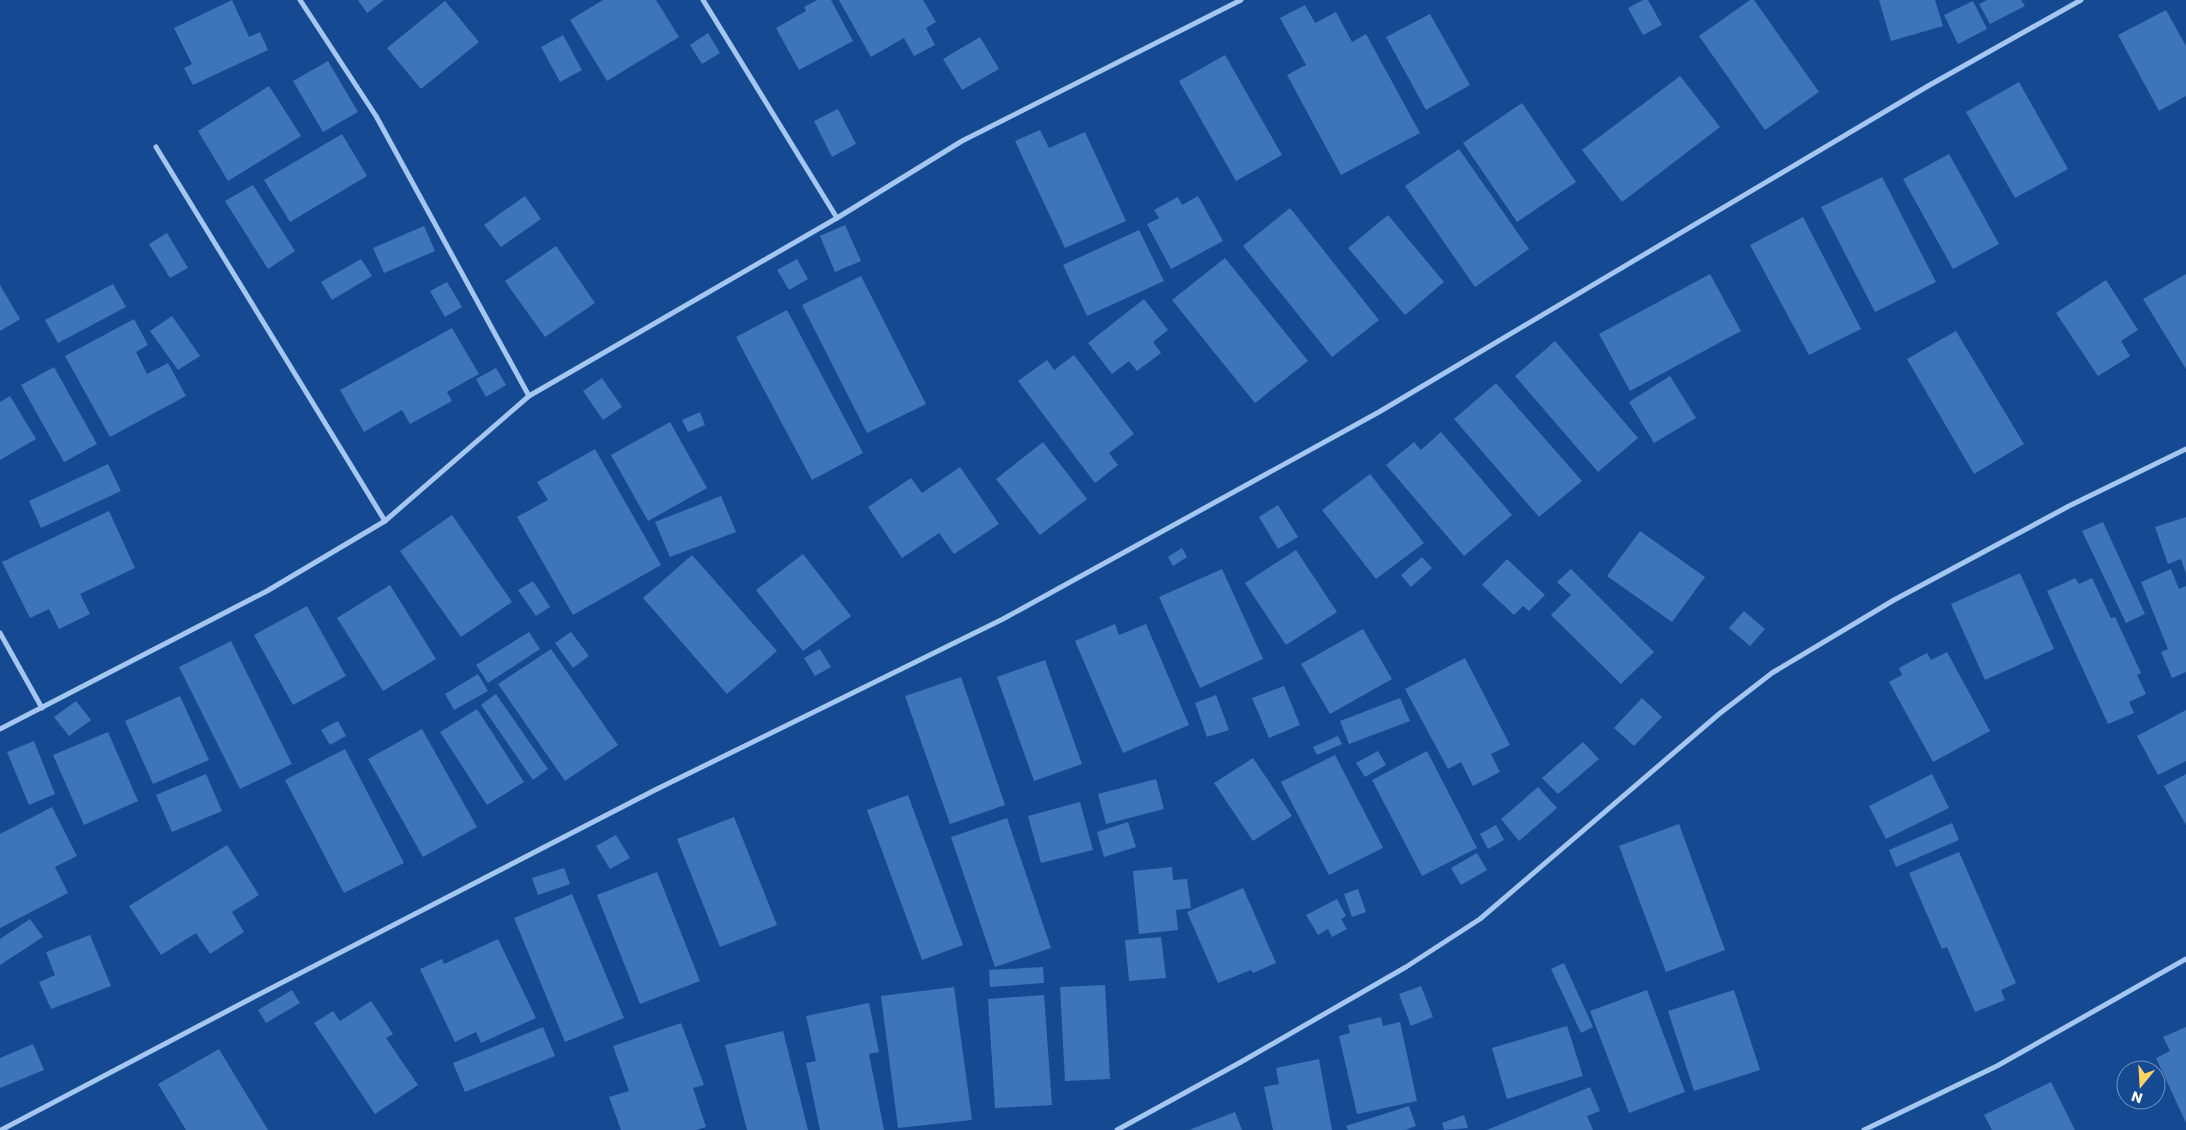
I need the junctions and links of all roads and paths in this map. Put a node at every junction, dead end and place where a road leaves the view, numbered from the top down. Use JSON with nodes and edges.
{"nodes":[{"id":1,"x":300,"y":0,"type":"edge"},
{"id":2,"x":703,"y":0,"type":"edge"},
{"id":3,"x":1242,"y":0,"type":"edge"},
{"id":4,"x":2082,"y":0,"type":"edge"},
{"id":5,"x":156,"y":147,"type":"dead end"},
{"id":6,"x":837,"y":218,"type":"junction"},
{"id":7,"x":529,"y":396,"type":"junction"},
{"id":8,"x":2186,"y":449,"type":"edge"},
{"id":9,"x":384,"y":521,"type":"junction"},
{"id":10,"x":0,"y":633,"type":"edge"},
{"id":11,"x":42,"y":708,"type":"junction"},
{"id":12,"x":0,"y":729,"type":"edge"},
{"id":13,"x":2186,"y":959,"type":"edge"},
{"id":14,"x":1,"y":1130,"type":"edge"},
{"id":15,"x":1116,"y":1130,"type":"edge"},
{"id":16,"x":1864,"y":1130,"type":"edge"}],
"edges":[{"from":1,"to":7,"type":"street"},
{"from":2,"to":6,"type":"street"},
{"from":3,"to":6,"type":"street"},
{"from":4,"to":14,"type":"street"},
{"from":5,"to":9,"type":"street"},
{"from":6,"to":7,"type":"street"},
{"from":7,"to":9,"type":"street"},
{"from":8,"to":15,"type":"street"},
{"from":9,"to":11,"type":"street"},
{"from":10,"to":11,"type":"street"},
{"from":11,"to":12,"type":"street"},
{"from":13,"to":16,"type":"street"}]}
